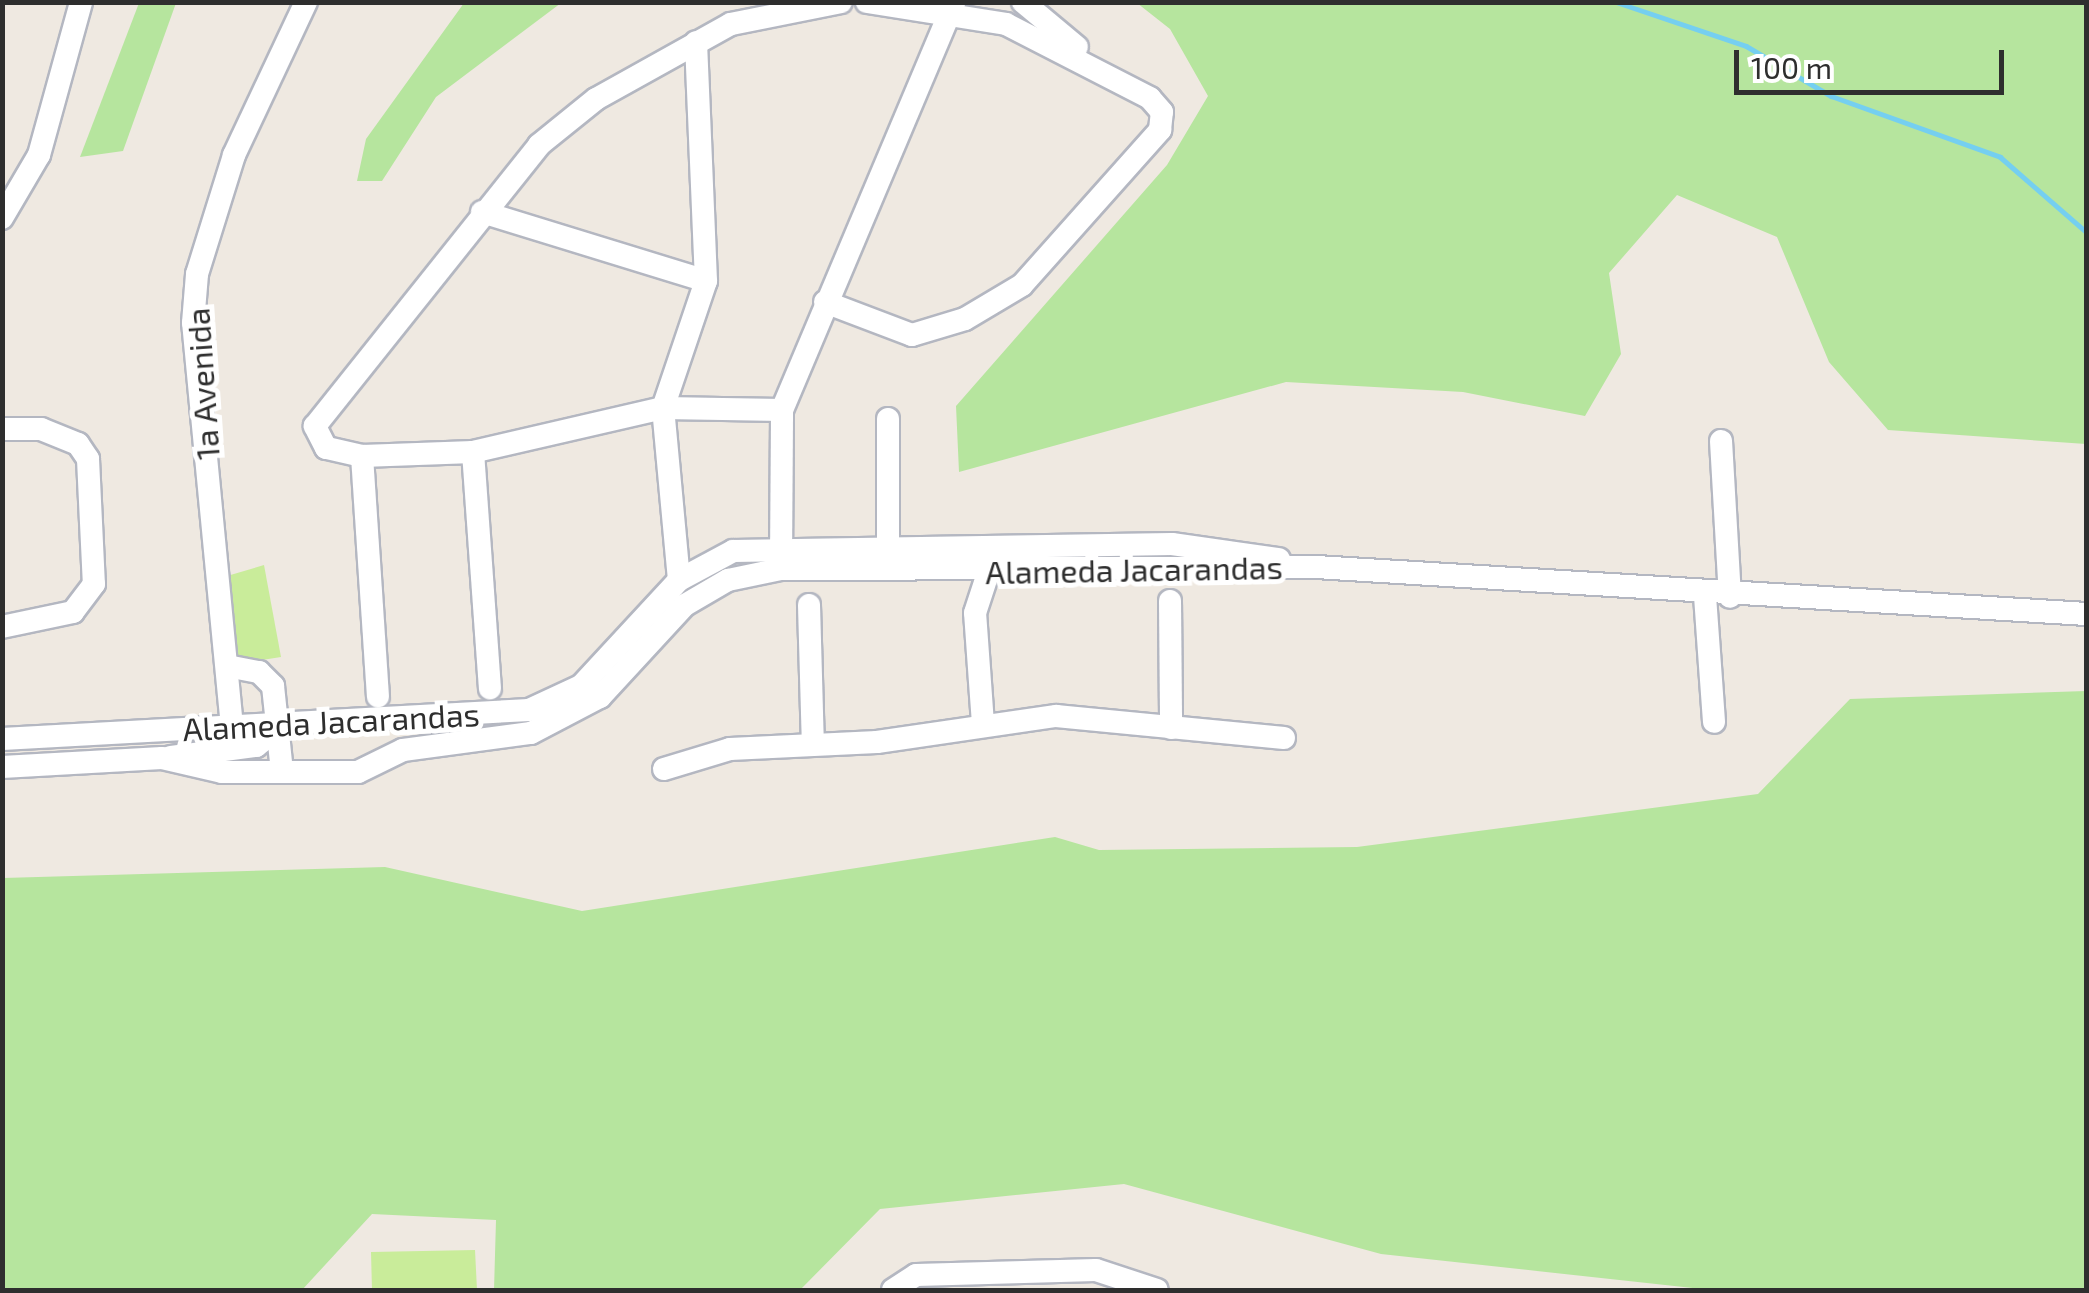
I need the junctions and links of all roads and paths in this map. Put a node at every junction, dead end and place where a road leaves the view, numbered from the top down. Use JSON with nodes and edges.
{"nodes":[{"id":1,"x":81,"y":2,"type":"edge"},
{"id":2,"x":306,"y":2,"type":"edge"},
{"id":3,"x":841,"y":2,"type":"edge"},
{"id":4,"x":867,"y":2,"type":"edge"},
{"id":5,"x":1023,"y":2,"type":"edge"},
{"id":6,"x":955,"y":8,"type":"edge"},
{"id":7,"x":696,"y":42,"type":"junction"},
{"id":8,"x":1099,"y":66,"type":"junction"},
{"id":9,"x":482,"y":212,"type":"junction"},
{"id":10,"x":2,"y":218,"type":"edge"},
{"id":11,"x":706,"y":281,"type":"junction"},
{"id":12,"x":825,"y":302,"type":"junction"},
{"id":13,"x":663,"y":408,"type":"junction"},
{"id":14,"x":782,"y":410,"type":"junction"},
{"id":15,"x":888,"y":419,"type":"dead end"},
{"id":16,"x":2,"y":429,"type":"edge"},
{"id":17,"x":1721,"y":441,"type":"dead end"},
{"id":18,"x":473,"y":452,"type":"junction"},
{"id":19,"x":362,"y":456,"type":"junction"},
{"id":20,"x":990,"y":543,"type":"junction"},
{"id":21,"x":888,"y":544,"type":"junction"},
{"id":22,"x":782,"y":545,"type":"junction"},
{"id":23,"x":1316,"y":567,"type":"junction"},
{"id":24,"x":781,"y":569,"type":"junction"},
{"id":25,"x":960,"y":571,"type":"junction"},
{"id":26,"x":990,"y":571,"type":"junction"},
{"id":27,"x":679,"y":580,"type":"junction"},
{"id":28,"x":1705,"y":596,"type":"junction"},
{"id":29,"x":1730,"y":598,"type":"junction"},
{"id":30,"x":1170,"y":601,"type":"dead end"},
{"id":31,"x":809,"y":605,"type":"dead end"},
{"id":32,"x":974,"y":613,"type":"junction"},
{"id":33,"x":2086,"y":614,"type":"edge"},
{"id":34,"x":2,"y":626,"type":"edge"},
{"id":35,"x":227,"y":666,"type":"junction"},
{"id":36,"x":490,"y":688,"type":"dead end"},
{"id":37,"x":378,"y":696,"type":"dead end"},
{"id":38,"x":442,"y":716,"type":"junction"},
{"id":39,"x":368,"y":721,"type":"junction"},
{"id":40,"x":1714,"y":722,"type":"dead end"},
{"id":41,"x":982,"y":724,"type":"junction"},
{"id":42,"x":232,"y":727,"type":"junction"},
{"id":43,"x":280,"y":727,"type":"junction"},
{"id":44,"x":1171,"y":728,"type":"junction"},
{"id":45,"x":1284,"y":738,"type":"dead end"},
{"id":46,"x":2,"y":740,"type":"edge"},
{"id":47,"x":458,"y":743,"type":"junction"},
{"id":48,"x":813,"y":744,"type":"junction"},
{"id":49,"x":162,"y":758,"type":"junction"},
{"id":50,"x":2,"y":768,"type":"edge"},
{"id":51,"x":664,"y":769,"type":"dead end"},
{"id":52,"x":282,"y":772,"type":"junction"},
{"id":53,"x":358,"y":772,"type":"junction"},
{"id":54,"x":1096,"y":1270,"type":"junction"},
{"id":55,"x":897,"y":1289,"type":"edge"},
{"id":56,"x":1084,"y":1290,"type":"edge"},
{"id":57,"x":1157,"y":1290,"type":"edge"}],
"edges":[{"from":1,"to":10,"type":"street"},
{"from":2,"to":35,"type":"street","name":"1a Avenida"},
{"from":3,"to":7,"type":"street"},
{"from":4,"to":6,"type":"street"},
{"from":5,"to":8,"type":"street"},
{"from":6,"to":8,"type":"street"},
{"from":6,"to":12,"type":"street"},
{"from":7,"to":9,"type":"street"},
{"from":7,"to":11,"type":"street"},
{"from":8,"to":12,"type":"street"},
{"from":9,"to":11,"type":"street"},
{"from":9,"to":19,"type":"street"},
{"from":11,"to":13,"type":"street"},
{"from":12,"to":14,"type":"street"},
{"from":13,"to":14,"type":"street"},
{"from":13,"to":18,"type":"street"},
{"from":13,"to":27,"type":"street"},
{"from":14,"to":22,"type":"street"},
{"from":15,"to":21,"type":"street"},
{"from":16,"to":34,"type":"street"},
{"from":17,"to":29,"type":"street"},
{"from":18,"to":19,"type":"street"},
{"from":18,"to":36,"type":"street"},
{"from":19,"to":37,"type":"street"},
{"from":20,"to":21,"type":"street","name":"Alameda Jacarandas"},
{"from":20,"to":23,"type":"street","name":"Alameda Jacarandas"},
{"from":20,"to":26,"type":"street"},
{"from":21,"to":22,"type":"street","name":"Alameda Jacarandas"},
{"from":22,"to":24,"type":"street"},
{"from":22,"to":27,"type":"street","name":"Alameda Jacarandas"},
{"from":23,"to":26,"type":"street","name":"Alameda Jacarandas"},
{"from":23,"to":28,"type":"street"},
{"from":24,"to":25,"type":"street","name":"Alameda Jacarandas"},
{"from":24,"to":47,"type":"street","name":"Alameda Jacarandas"},
{"from":25,"to":26,"type":"street","name":"Alameda Jacarandas"},
{"from":25,"to":32,"type":"street"},
{"from":26,"to":32,"type":"street"},
{"from":27,"to":38,"type":"street","name":"Alameda Jacarandas"},
{"from":28,"to":29,"type":"street"},
{"from":28,"to":40,"type":"street"},
{"from":29,"to":33,"type":"street"},
{"from":30,"to":44,"type":"street"},
{"from":31,"to":48,"type":"street"},
{"from":32,"to":41,"type":"street"},
{"from":35,"to":42,"type":"street","name":"1a Avenida"},
{"from":35,"to":43,"type":"street"},
{"from":38,"to":39,"type":"street","name":"Alameda Jacarandas"},
{"from":38,"to":47,"type":"street"},
{"from":39,"to":43,"type":"street","name":"Alameda Jacarandas"},
{"from":39,"to":53,"type":"street"},
{"from":41,"to":44,"type":"street"},
{"from":41,"to":48,"type":"street"},
{"from":42,"to":43,"type":"street","name":"Alameda Jacarandas"},
{"from":42,"to":46,"type":"street","name":"Alameda Jacarandas"},
{"from":43,"to":49,"type":"street"},
{"from":43,"to":52,"type":"street"},
{"from":44,"to":45,"type":"street"},
{"from":47,"to":53,"type":"street","name":"Alameda Jacarandas"},
{"from":48,"to":51,"type":"street"},
{"from":49,"to":50,"type":"street","name":"Alameda Jacarandas"},
{"from":49,"to":52,"type":"street","name":"Alameda Jacarandas"},
{"from":52,"to":53,"type":"street","name":"Alameda Jacarandas"},
{"from":54,"to":55,"type":"street"},
{"from":54,"to":56,"type":"street"},
{"from":54,"to":57,"type":"street"}]}
